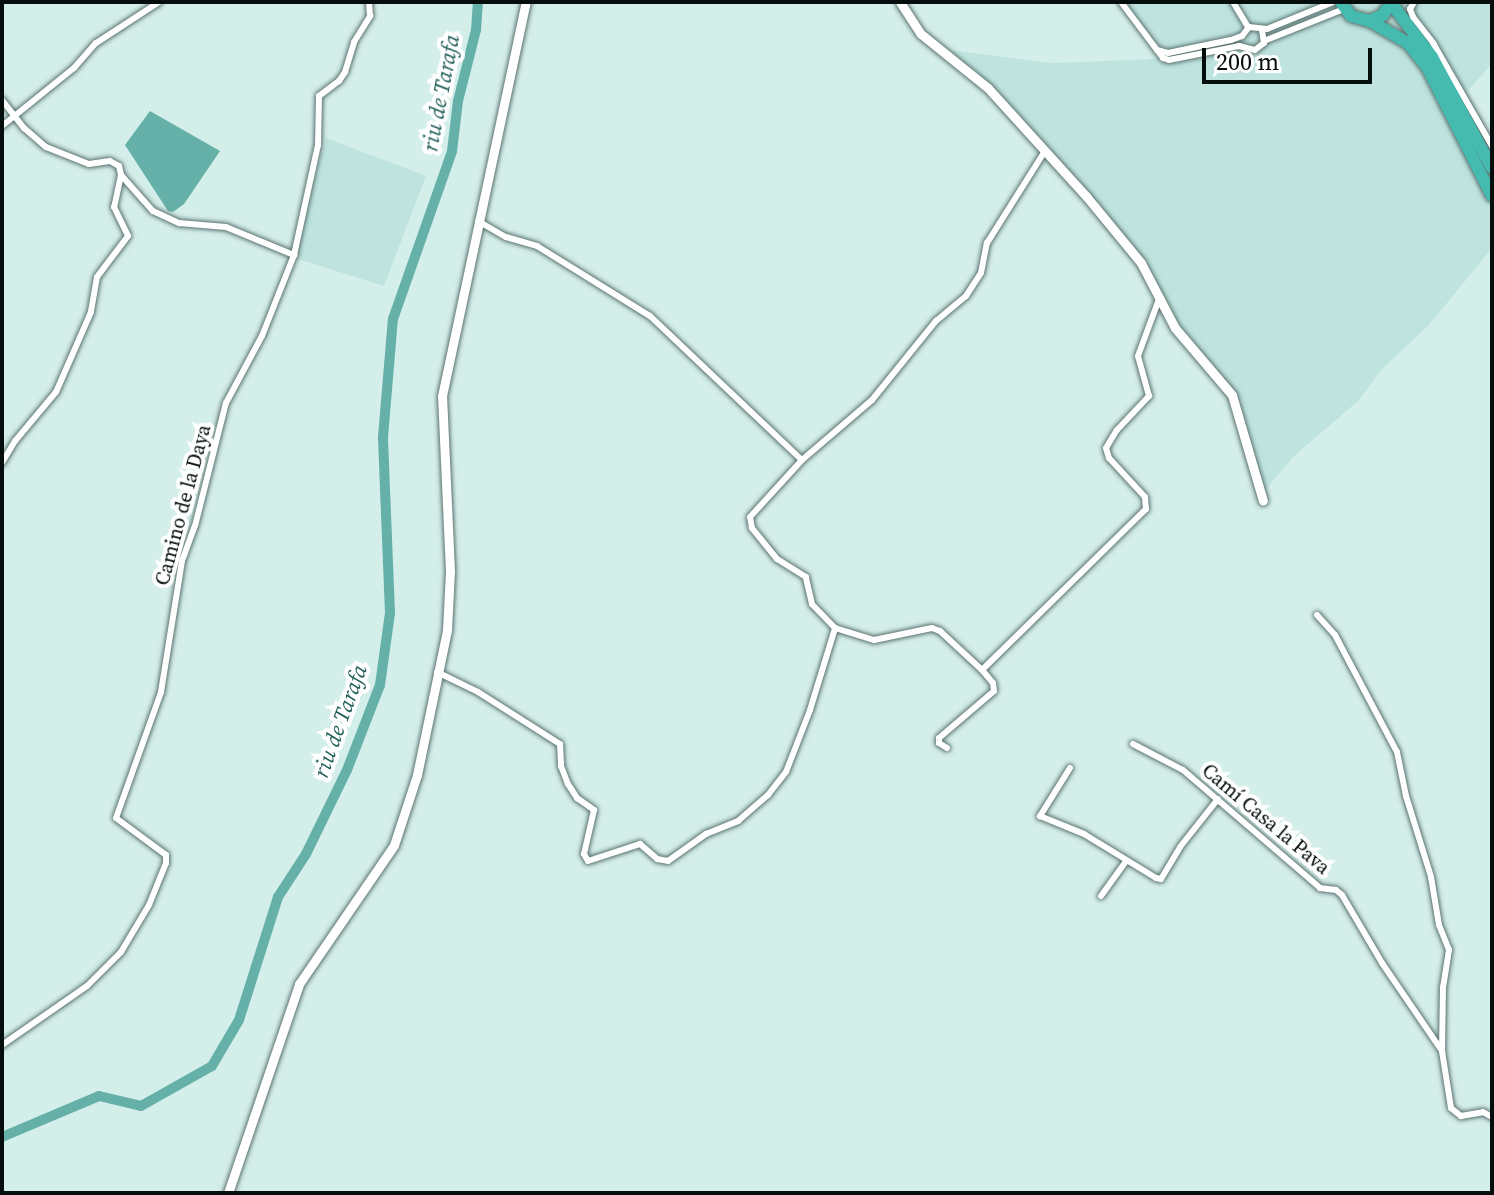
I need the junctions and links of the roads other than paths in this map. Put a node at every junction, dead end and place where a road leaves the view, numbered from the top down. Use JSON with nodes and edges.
{"nodes":[{"id":1,"x":159,"y":2,"type":"edge"},
{"id":2,"x":369,"y":2,"type":"edge"},
{"id":3,"x":526,"y":2,"type":"edge"},
{"id":4,"x":900,"y":2,"type":"edge"},
{"id":5,"x":1121,"y":2,"type":"edge"},
{"id":6,"x":1233,"y":2,"type":"edge"},
{"id":7,"x":1391,"y":2,"type":"edge"},
{"id":8,"x":1414,"y":2,"type":"edge"},
{"id":9,"x":1340,"y":4,"type":"edge"},
{"id":10,"x":1370,"y":21,"type":"junction"},
{"id":11,"x":1248,"y":27,"type":"junction"},
{"id":12,"x":1262,"y":30,"type":"junction"},
{"id":13,"x":1242,"y":36,"type":"junction"},
{"id":14,"x":1264,"y":41,"type":"junction"},
{"id":15,"x":1245,"y":46,"type":"junction"},
{"id":16,"x":1157,"y":50,"type":"junction"},
{"id":17,"x":2,"y":100,"type":"edge"},
{"id":18,"x":13,"y":116,"type":"junction"},
{"id":19,"x":2,"y":126,"type":"edge"},
{"id":20,"x":1492,"y":146,"type":"edge"},
{"id":21,"x":1045,"y":151,"type":"junction"},
{"id":22,"x":1492,"y":168,"type":"edge"},
{"id":23,"x":121,"y":175,"type":"junction"},
{"id":24,"x":1492,"y":196,"type":"edge"},
{"id":25,"x":478,"y":221,"type":"junction"},
{"id":26,"x":294,"y":255,"type":"junction"},
{"id":27,"x":1159,"y":299,"type":"junction"},
{"id":28,"x":802,"y":460,"type":"junction"},
{"id":29,"x":2,"y":463,"type":"edge"},
{"id":30,"x":1263,"y":501,"type":"dead end"},
{"id":31,"x":1317,"y":615,"type":"dead end"},
{"id":32,"x":835,"y":628,"type":"junction"},
{"id":33,"x":982,"y":670,"type":"junction"},
{"id":34,"x":436,"y":672,"type":"junction"},
{"id":35,"x":1133,"y":744,"type":"dead end"},
{"id":36,"x":947,"y":748,"type":"dead end"},
{"id":37,"x":1070,"y":768,"type":"dead end"},
{"id":38,"x":1218,"y":799,"type":"junction"},
{"id":39,"x":1127,"y":860,"type":"junction"},
{"id":40,"x":1101,"y":896,"type":"dead end"},
{"id":41,"x":2,"y":1045,"type":"edge"},
{"id":42,"x":1442,"y":1051,"type":"junction"},
{"id":43,"x":1492,"y":1117,"type":"edge"},
{"id":44,"x":228,"y":1193,"type":"edge"}],
"edges":[{"from":1,"to":18,"type":"street"},
{"from":2,"to":26,"type":"street","name":"Camino de la Daya"},
{"from":3,"to":25,"type":"main road"},
{"from":4,"to":21,"type":"main road"},
{"from":5,"to":16,"type":"street"},
{"from":6,"to":11,"type":"street"},
{"from":7,"to":10,"type":"highway"},
{"from":7,"to":22,"type":"highway"},
{"from":8,"to":20,"type":"street"},
{"from":9,"to":10,"type":"highway"},
{"from":9,"to":12,"type":"street"},
{"from":9,"to":14,"type":"street"},
{"from":10,"to":24,"type":"highway"},
{"from":11,"to":12,"type":"street"},
{"from":11,"to":13,"type":"street"},
{"from":12,"to":14,"type":"street"},
{"from":13,"to":15,"type":"street"},
{"from":13,"to":16,"type":"street"},
{"from":14,"to":15,"type":"street"},
{"from":15,"to":16,"type":"street"},
{"from":17,"to":18,"type":"street"},
{"from":18,"to":19,"type":"street"},
{"from":18,"to":23,"type":"street"},
{"from":21,"to":27,"type":"main road"},
{"from":21,"to":28,"type":"street"},
{"from":23,"to":26,"type":"street"},
{"from":23,"to":29,"type":"street"},
{"from":25,"to":28,"type":"street"},
{"from":25,"to":34,"type":"main road"},
{"from":26,"to":41,"type":"street","name":"Camino de la Daya"},
{"from":27,"to":30,"type":"main road"},
{"from":27,"to":33,"type":"street"},
{"from":28,"to":32,"type":"street"},
{"from":31,"to":42,"type":"street"},
{"from":32,"to":33,"type":"street"},
{"from":32,"to":34,"type":"street"},
{"from":33,"to":36,"type":"street"},
{"from":34,"to":44,"type":"main road"},
{"from":35,"to":38,"type":"street","name":"Camí Casa la Pava"},
{"from":37,"to":39,"type":"street"},
{"from":38,"to":39,"type":"street"},
{"from":38,"to":42,"type":"street","name":"Camí Casa la Pava"},
{"from":39,"to":40,"type":"street"},
{"from":42,"to":43,"type":"street"}]}
